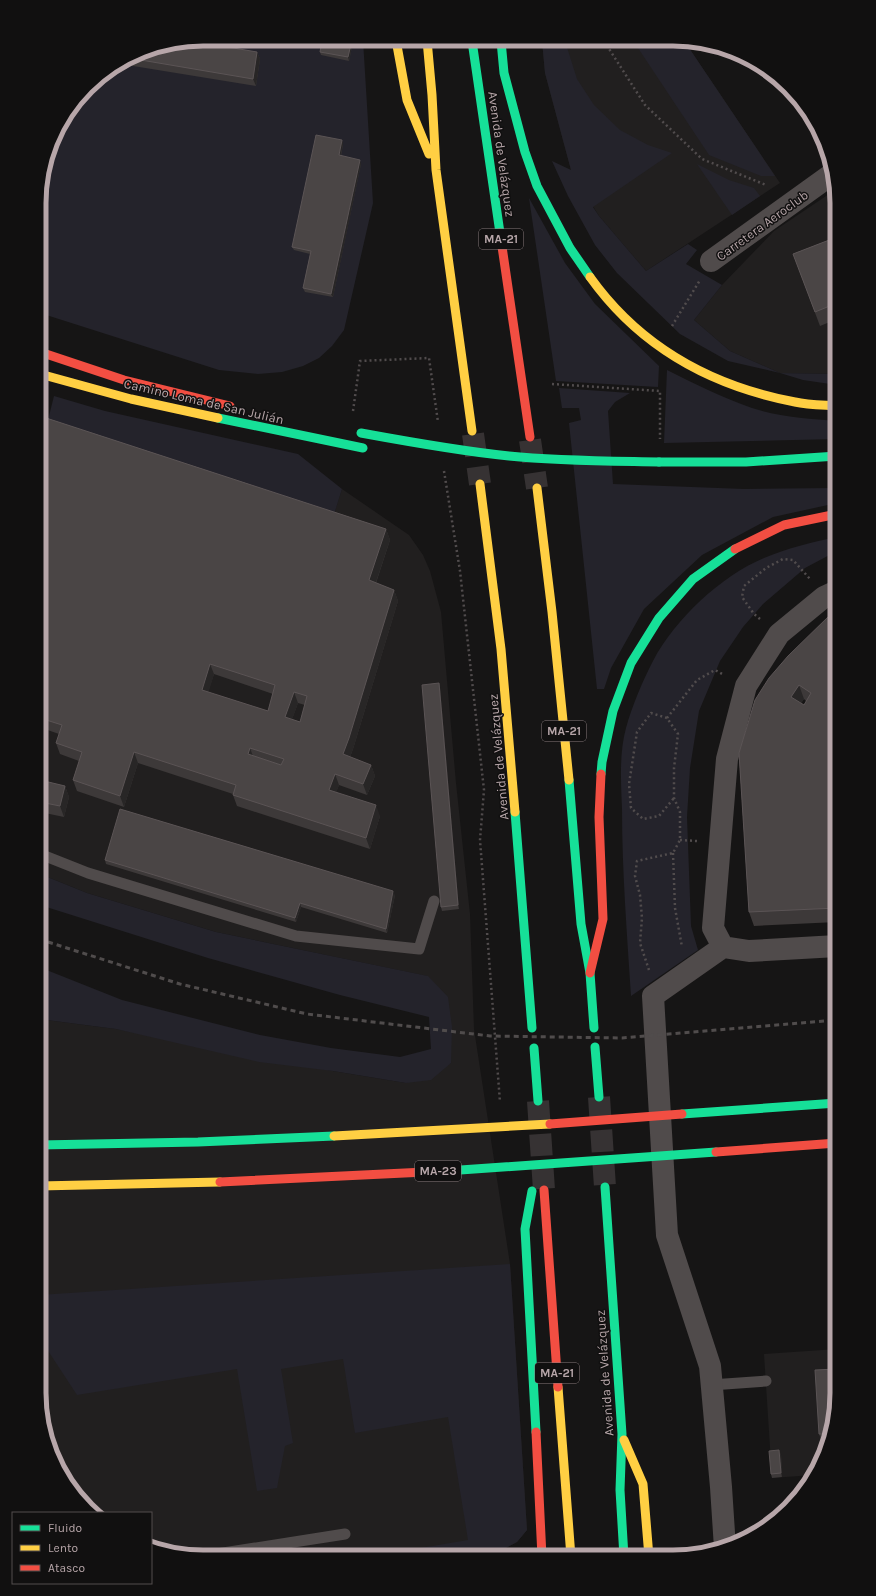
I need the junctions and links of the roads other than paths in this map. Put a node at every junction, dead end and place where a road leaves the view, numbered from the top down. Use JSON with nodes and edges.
{"nodes":[{"id":1,"x":397,"y":46,"type":"edge"},
{"id":2,"x":428,"y":46,"type":"edge"},
{"id":3,"x":473,"y":46,"type":"edge"},
{"id":4,"x":501,"y":46,"type":"edge"},
{"id":5,"x":436,"y":170,"type":"junction"},
{"id":6,"x":828,"y":177,"type":"edge"},
{"id":7,"x":711,"y":261,"type":"road end"},
{"id":8,"x":46,"y":354,"type":"edge"},
{"id":9,"x":46,"y":376,"type":"edge"},
{"id":10,"x":830,"y":405,"type":"edge"},
{"id":11,"x":240,"y":408,"type":"dead end"},
{"id":12,"x":472,"y":431,"type":"tunnel mouth"},
{"id":13,"x":357,"y":432,"type":"dead end"},
{"id":14,"x":530,"y":437,"type":"tunnel mouth"},
{"id":15,"x":367,"y":449,"type":"dead end"},
{"id":16,"x":830,"y":456,"type":"edge"},
{"id":17,"x":480,"y":484,"type":"tunnel mouth"},
{"id":18,"x":537,"y":488,"type":"tunnel mouth"},
{"id":19,"x":830,"y":515,"type":"edge"},
{"id":20,"x":830,"y":595,"type":"edge"},
{"id":21,"x":46,"y":856,"type":"edge"},
{"id":22,"x":434,"y":901,"type":"dead end"},
{"id":23,"x":830,"y":946,"type":"edge"},
{"id":24,"x":723,"y":947,"type":"junction"},
{"id":25,"x":590,"y":973,"type":"junction"},
{"id":26,"x":532,"y":1028,"type":"dead end"},
{"id":27,"x":594,"y":1028,"type":"dead end"},
{"id":28,"x":534,"y":1048,"type":"dead end"},
{"id":29,"x":595,"y":1048,"type":"dead end"},
{"id":30,"x":599,"y":1097,"type":"tunnel mouth"},
{"id":31,"x":538,"y":1101,"type":"tunnel mouth"},
{"id":32,"x":830,"y":1104,"type":"edge"},
{"id":33,"x":830,"y":1144,"type":"edge"},
{"id":34,"x":46,"y":1145,"type":"edge"},
{"id":35,"x":46,"y":1186,"type":"edge"},
{"id":36,"x":605,"y":1187,"type":"tunnel mouth"},
{"id":37,"x":544,"y":1190,"type":"tunnel mouth"},
{"id":38,"x":532,"y":1191,"type":"dead end"},
{"id":39,"x":766,"y":1381,"type":"dead end"},
{"id":40,"x":711,"y":1385,"type":"junction"},
{"id":41,"x":622,"y":1434,"type":"junction"},
{"id":42,"x":346,"y":1534,"type":"dead end"},
{"id":43,"x":725,"y":1542,"type":"edge"},
{"id":44,"x":243,"y":1550,"type":"edge"},
{"id":45,"x":542,"y":1550,"type":"edge"},
{"id":46,"x":570,"y":1550,"type":"edge"},
{"id":47,"x":624,"y":1550,"type":"edge"},
{"id":48,"x":648,"y":1550,"type":"edge"}],
"edges":[{"from":1,"to":5,"type":"main road"},
{"from":2,"to":5,"type":"main road"},
{"from":3,"to":14,"type":"main road","name":"Avenida de Velázquez","number":"MA-21"},
{"from":4,"to":10,"type":"main road"},
{"from":5,"to":12,"type":"main road"},
{"from":6,"to":7,"type":"street","name":"Carretera Aeroclub"},
{"from":8,"to":11,"type":"main road","name":"Camino Loma de San Julián"},
{"from":9,"to":15,"type":"main road","name":"Camino Loma de San Julián"},
{"from":13,"to":16,"type":"main road","bridge":true},
{"from":17,"to":26,"type":"main road","name":"Avenida de Velázquez"},
{"from":18,"to":25,"type":"main road","number":"MA-21"},
{"from":19,"to":25,"type":"main road"},
{"from":20,"to":24,"type":"street"},
{"from":21,"to":22,"type":"lane"},
{"from":23,"to":24,"type":"street"},
{"from":24,"to":40,"type":"street"},
{"from":25,"to":27,"type":"main road","number":"MA-21"},
{"from":28,"to":31,"type":"main road"},
{"from":29,"to":30,"type":"main road"},
{"from":32,"to":34,"type":"main road","bridge":true},
{"from":33,"to":35,"type":"main road","number":"MA-23","bridge":true},
{"from":36,"to":41,"type":"main road","name":"Avenida de Velázquez"},
{"from":37,"to":46,"type":"main road","number":"MA-21"},
{"from":38,"to":45,"type":"main road"},
{"from":39,"to":40,"type":"lane"},
{"from":40,"to":43,"type":"street"},
{"from":41,"to":47,"type":"main road","name":"Avenida de Velázquez"},
{"from":41,"to":48,"type":"main road"},
{"from":42,"to":44,"type":"lane"}]}
